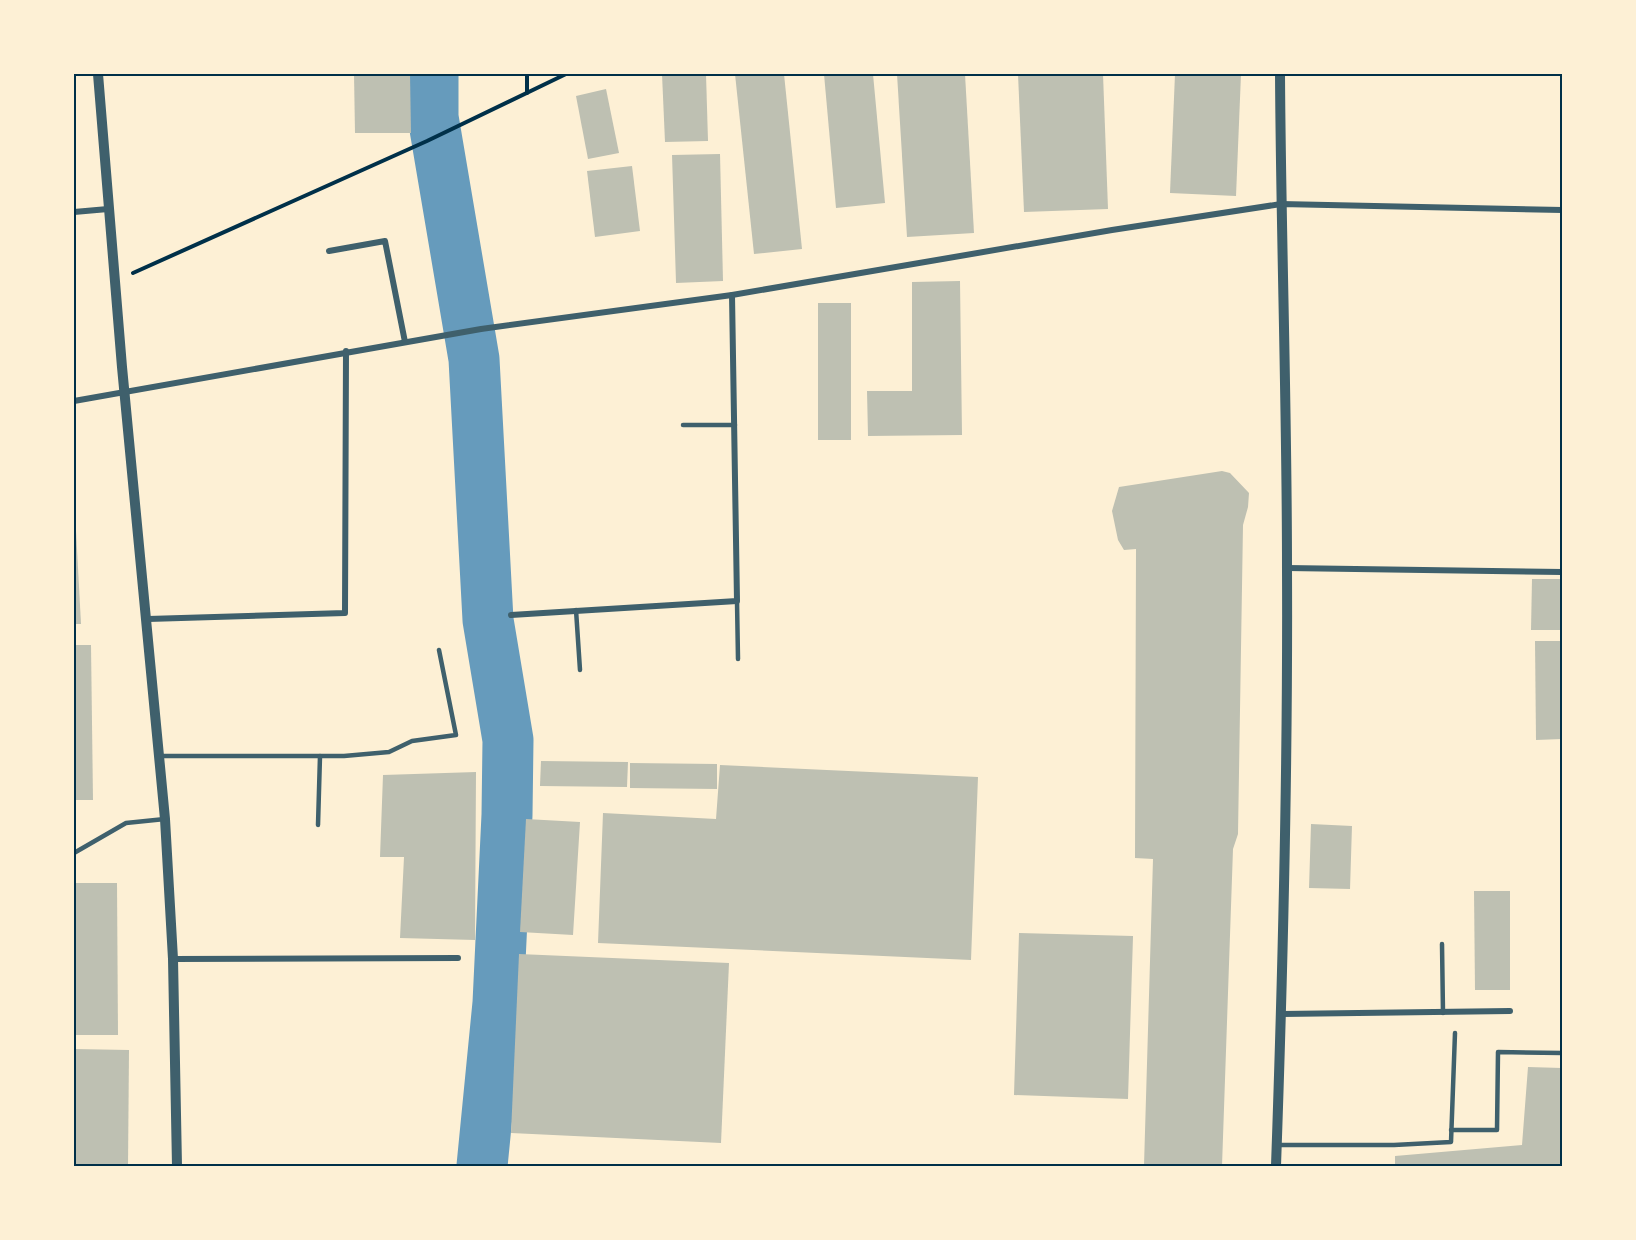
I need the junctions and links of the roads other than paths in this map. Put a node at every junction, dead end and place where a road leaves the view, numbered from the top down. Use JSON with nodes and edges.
{"nodes":[{"id":1,"x":98,"y":74,"type":"edge"},
{"id":2,"x":1281,"y":74,"type":"edge"},
{"id":3,"x":1281,"y":204,"type":"junction"},
{"id":4,"x":108,"y":209,"type":"junction"},
{"id":5,"x":1563,"y":210,"type":"edge"},
{"id":6,"x":74,"y":212,"type":"edge"},
{"id":7,"x":329,"y":251,"type":"dead end"},
{"id":8,"x":732,"y":294,"type":"junction"},
{"id":9,"x":405,"y":342,"type":"junction"},
{"id":10,"x":346,"y":351,"type":"junction"},
{"id":11,"x":125,"y":392,"type":"junction"},
{"id":12,"x":74,"y":401,"type":"edge"},
{"id":13,"x":683,"y":424,"type":"dead end"},
{"id":14,"x":735,"y":425,"type":"junction"},
{"id":15,"x":1287,"y":568,"type":"junction"},
{"id":16,"x":1563,"y":572,"type":"edge"},
{"id":17,"x":737,"y":601,"type":"junction"},
{"id":18,"x":576,"y":610,"type":"junction"},
{"id":19,"x":511,"y":615,"type":"dead end"},
{"id":20,"x":148,"y":619,"type":"junction"},
{"id":21,"x":440,"y":650,"type":"dead end"},
{"id":22,"x":738,"y":659,"type":"dead end"},
{"id":23,"x":580,"y":670,"type":"dead end"},
{"id":24,"x":160,"y":756,"type":"junction"},
{"id":25,"x":320,"y":756,"type":"junction"},
{"id":26,"x":165,"y":819,"type":"junction"},
{"id":27,"x":318,"y":825,"type":"dead end"},
{"id":28,"x":74,"y":853,"type":"edge"},
{"id":29,"x":1442,"y":944,"type":"dead end"},
{"id":30,"x":458,"y":958,"type":"dead end"},
{"id":31,"x":173,"y":959,"type":"junction"},
{"id":32,"x":1510,"y":1011,"type":"dead end"},
{"id":33,"x":1443,"y":1013,"type":"junction"},
{"id":34,"x":1282,"y":1014,"type":"junction"},
{"id":35,"x":1455,"y":1033,"type":"dead end"},
{"id":36,"x":1563,"y":1053,"type":"edge"},
{"id":37,"x":1451,"y":1130,"type":"junction"},
{"id":38,"x":1276,"y":1145,"type":"junction"},
{"id":39,"x":177,"y":1167,"type":"edge"},
{"id":40,"x":1276,"y":1167,"type":"edge"}],
"edges":[{"from":1,"to":4,"type":"street"},
{"from":2,"to":3,"type":"street"},
{"from":3,"to":5,"type":"street"},
{"from":3,"to":8,"type":"street"},
{"from":3,"to":15,"type":"street"},
{"from":4,"to":6,"type":"street"},
{"from":4,"to":11,"type":"street"},
{"from":7,"to":9,"type":"street"},
{"from":8,"to":9,"type":"street"},
{"from":8,"to":14,"type":"street"},
{"from":9,"to":10,"type":"street"},
{"from":10,"to":11,"type":"street"},
{"from":10,"to":20,"type":"street"},
{"from":11,"to":12,"type":"street"},
{"from":11,"to":20,"type":"street"},
{"from":13,"to":14,"type":"lane"},
{"from":14,"to":17,"type":"street"},
{"from":15,"to":16,"type":"street"},
{"from":15,"to":34,"type":"street"},
{"from":17,"to":18,"type":"street"},
{"from":17,"to":22,"type":"lane"},
{"from":18,"to":19,"type":"street"},
{"from":18,"to":23,"type":"lane"},
{"from":20,"to":24,"type":"street"},
{"from":21,"to":25,"type":"lane"},
{"from":24,"to":25,"type":"lane"},
{"from":24,"to":26,"type":"street"},
{"from":25,"to":27,"type":"lane"},
{"from":26,"to":28,"type":"lane"},
{"from":26,"to":31,"type":"street"},
{"from":29,"to":33,"type":"lane"},
{"from":30,"to":31,"type":"street"},
{"from":31,"to":39,"type":"street"},
{"from":32,"to":33,"type":"street"},
{"from":33,"to":34,"type":"street"},
{"from":34,"to":38,"type":"street"},
{"from":35,"to":37,"type":"lane"},
{"from":36,"to":37,"type":"lane"},
{"from":37,"to":38,"type":"lane"},
{"from":38,"to":40,"type":"street"}]}
